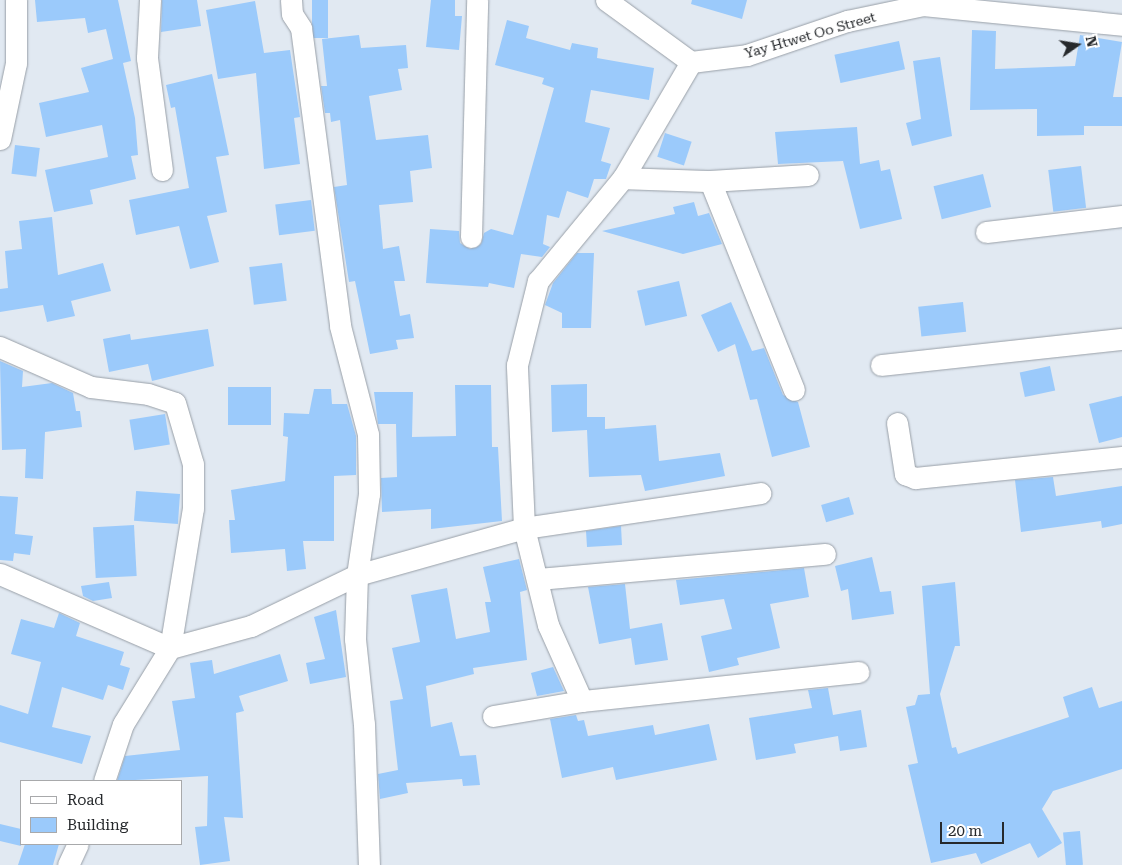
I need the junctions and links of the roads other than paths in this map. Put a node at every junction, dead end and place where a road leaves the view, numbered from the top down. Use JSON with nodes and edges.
{"nodes":[{"id":1,"x":16,"y":0,"type":"edge"},
{"id":2,"x":150,"y":0,"type":"edge"},
{"id":3,"x":291,"y":0,"type":"edge"},
{"id":4,"x":477,"y":0,"type":"edge"},
{"id":5,"x":606,"y":0,"type":"edge"},
{"id":6,"x":1122,"y":25,"type":"edge"},
{"id":7,"x":691,"y":62,"type":"junction"},
{"id":8,"x":0,"y":139,"type":"edge"},
{"id":9,"x":162,"y":170,"type":"dead end"},
{"id":10,"x":808,"y":175,"type":"dead end"},
{"id":11,"x":623,"y":178,"type":"junction"},
{"id":12,"x":710,"y":182,"type":"junction"},
{"id":13,"x":1122,"y":216,"type":"edge"},
{"id":14,"x":986,"y":232,"type":"dead end"},
{"id":15,"x":471,"y":237,"type":"dead end"},
{"id":16,"x":1122,"y":339,"type":"edge"},
{"id":17,"x":0,"y":347,"type":"edge"},
{"id":18,"x":881,"y":365,"type":"dead end"},
{"id":19,"x":794,"y":390,"type":"dead end"},
{"id":20,"x":897,"y":423,"type":"dead end"},
{"id":21,"x":1122,"y":457,"type":"edge"},
{"id":22,"x":760,"y":493,"type":"dead end"},
{"id":23,"x":524,"y":528,"type":"junction"},
{"id":24,"x":825,"y":554,"type":"dead end"},
{"id":25,"x":0,"y":574,"type":"edge"},
{"id":26,"x":357,"y":575,"type":"junction"},
{"id":27,"x":538,"y":579,"type":"junction"},
{"id":28,"x":170,"y":648,"type":"junction"},
{"id":29,"x":858,"y":672,"type":"dead end"},
{"id":30,"x":582,"y":701,"type":"junction"},
{"id":31,"x":493,"y":716,"type":"dead end"},
{"id":32,"x":104,"y":780,"type":"edge"},
{"id":33,"x":78,"y":845,"type":"edge"},
{"id":34,"x":68,"y":865,"type":"edge"},
{"id":35,"x":369,"y":865,"type":"edge"}],
"edges":[{"from":1,"to":8,"type":"street"},
{"from":2,"to":9,"type":"street"},
{"from":3,"to":26,"type":"street"},
{"from":4,"to":15,"type":"street"},
{"from":5,"to":7,"type":"street"},
{"from":6,"to":7,"type":"street","name":"Yay Htwet Oo Street"},
{"from":7,"to":11,"type":"street"},
{"from":10,"to":12,"type":"street"},
{"from":11,"to":12,"type":"street"},
{"from":11,"to":23,"type":"street"},
{"from":12,"to":19,"type":"street"},
{"from":13,"to":14,"type":"street"},
{"from":16,"to":18,"type":"street"},
{"from":17,"to":28,"type":"street"},
{"from":20,"to":21,"type":"street"},
{"from":22,"to":23,"type":"street"},
{"from":23,"to":26,"type":"street"},
{"from":23,"to":27,"type":"street"},
{"from":24,"to":27,"type":"street"},
{"from":25,"to":28,"type":"street"},
{"from":26,"to":28,"type":"street"},
{"from":26,"to":35,"type":"street"},
{"from":27,"to":30,"type":"street"},
{"from":28,"to":32,"type":"street"},
{"from":29,"to":30,"type":"street"},
{"from":30,"to":31,"type":"street"},
{"from":33,"to":34,"type":"street"}]}
